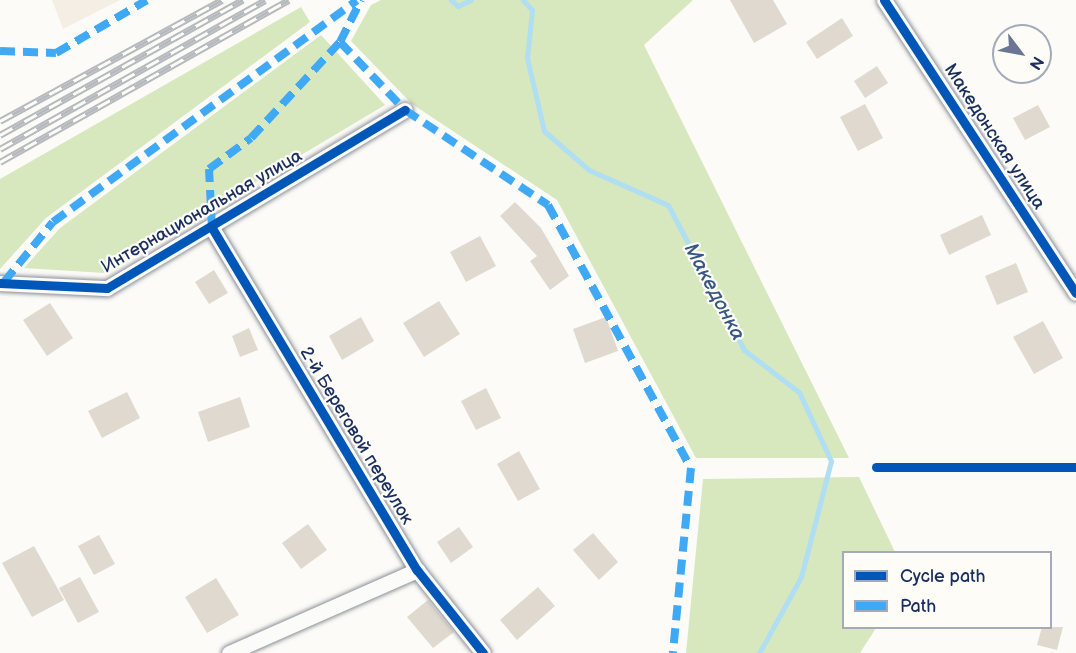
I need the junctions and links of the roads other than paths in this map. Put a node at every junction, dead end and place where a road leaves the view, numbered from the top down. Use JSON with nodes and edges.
{"nodes":[{"id":1,"x":884,"y":0,"type":"edge"},
{"id":2,"x":405,"y":110,"type":"dead end"},
{"id":3,"x":212,"y":228,"type":"junction"},
{"id":4,"x":0,"y":283,"type":"edge"},
{"id":5,"x":1076,"y":293,"type":"edge"},
{"id":6,"x":417,"y":570,"type":"junction"},
{"id":7,"x":229,"y":653,"type":"edge"},
{"id":8,"x":483,"y":653,"type":"edge"}],
"edges":[{"from":1,"to":5,"type":"street","name":"Македонская улица"},
{"from":2,"to":3,"type":"street","name":"Интернациональная улица"},
{"from":3,"to":4,"type":"street","name":"Интернациональная улица"},
{"from":3,"to":6,"type":"street","name":"2-й Береговой переулок"},
{"from":6,"to":7,"type":"street"},
{"from":6,"to":8,"type":"street","name":"2-й Береговой переулок"}]}
